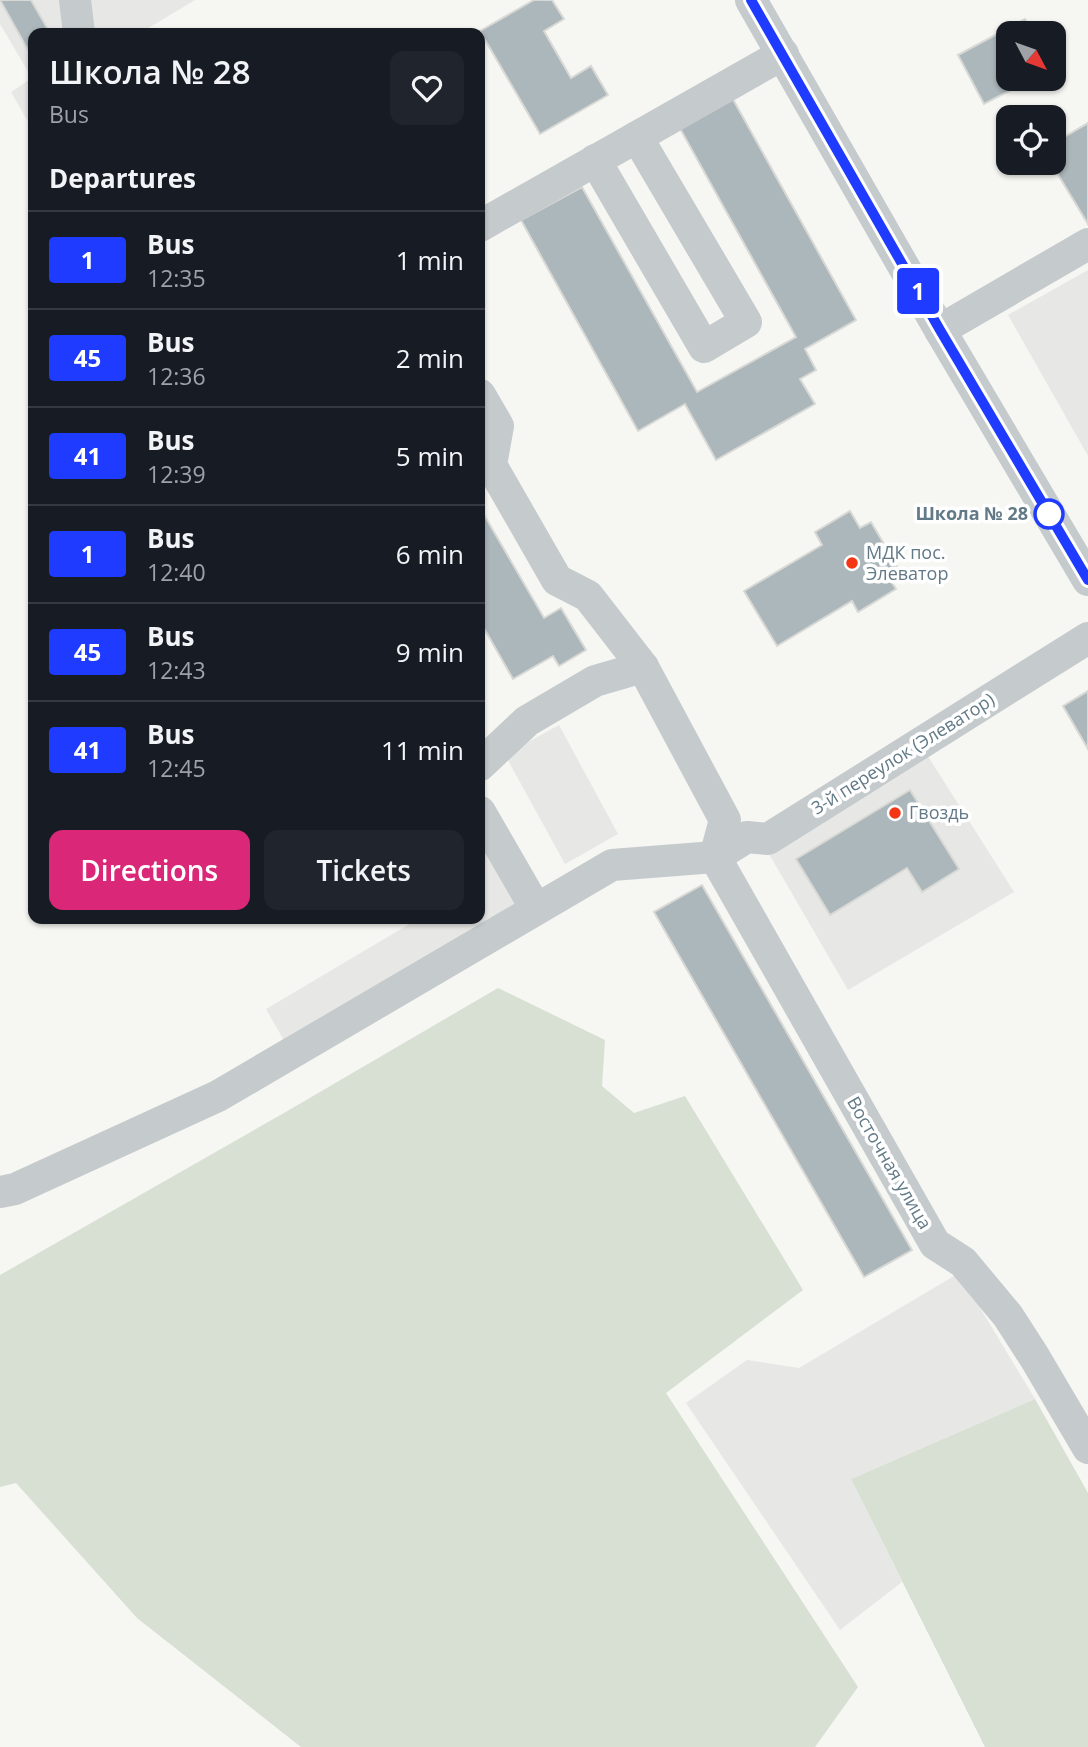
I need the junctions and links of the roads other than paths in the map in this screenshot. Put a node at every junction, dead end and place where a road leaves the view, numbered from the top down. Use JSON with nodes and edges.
{"nodes":[{"id":1,"x":75,"y":0,"type":"edge"},
{"id":2,"x":751,"y":0,"type":"edge"},
{"id":3,"x":78,"y":28,"type":"edge"},
{"id":4,"x":783,"y":54,"type":"junction"},
{"id":5,"x":637,"y":136,"type":"junction"},
{"id":6,"x":595,"y":160,"type":"junction"},
{"id":7,"x":485,"y":223,"type":"edge"},
{"id":8,"x":1088,"y":244,"type":"edge"},
{"id":9,"x":940,"y":330,"type":"junction"},
{"id":10,"x":485,"y":404,"type":"edge"},
{"id":11,"x":1088,"y":580,"type":"edge"},
{"id":12,"x":1088,"y":638,"type":"edge"},
{"id":13,"x":643,"y":667,"type":"junction"},
{"id":14,"x":485,"y":760,"type":"edge"},
{"id":15,"x":485,"y":821,"type":"edge"},
{"id":16,"x":715,"y":857,"type":"junction"},
{"id":17,"x":536,"y":909,"type":"junction"},
{"id":18,"x":0,"y":1192,"type":"edge"},
{"id":19,"x":1088,"y":1448,"type":"edge"}],
"edges":[{"from":1,"to":3,"type":"street"},
{"from":2,"to":4,"type":"street"},
{"from":4,"to":5,"type":"street"},
{"from":4,"to":9,"type":"street"},
{"from":5,"to":6,"type":"street"},
{"from":5,"to":6,"type":"street"},
{"from":6,"to":7,"type":"street"},
{"from":8,"to":9,"type":"street"},
{"from":9,"to":11,"type":"street"},
{"from":10,"to":13,"type":"street"},
{"from":12,"to":16,"type":"street","name":"3-й переулок (Элеватор)"},
{"from":13,"to":14,"type":"street"},
{"from":13,"to":16,"type":"street"},
{"from":15,"to":17,"type":"street"},
{"from":16,"to":17,"type":"street"},
{"from":16,"to":19,"type":"street","name":"Восточная улица"},
{"from":17,"to":18,"type":"street"}]}
